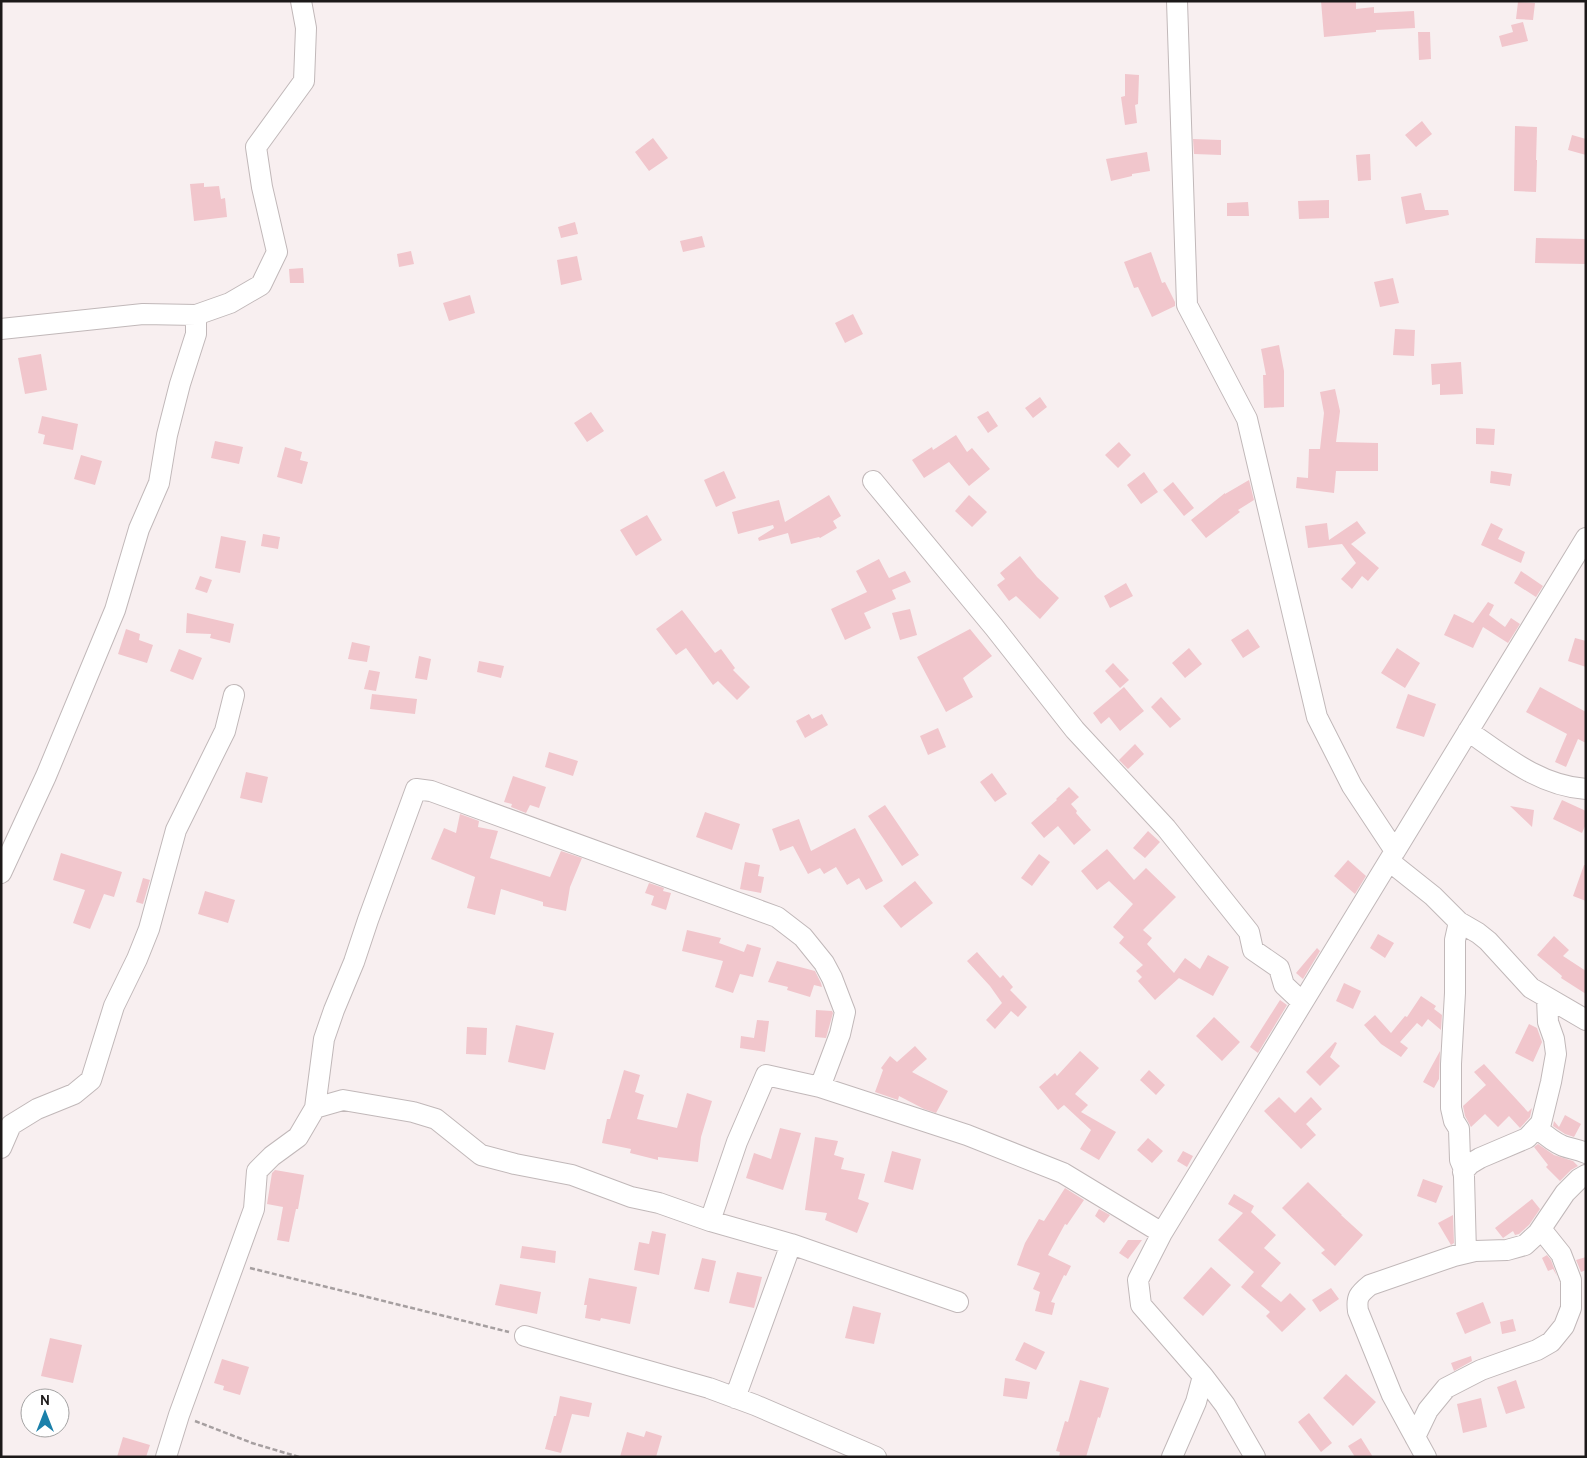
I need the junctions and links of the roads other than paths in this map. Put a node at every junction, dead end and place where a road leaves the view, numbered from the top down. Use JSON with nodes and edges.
{"nodes":[{"id":1,"x":301,"y":1,"type":"edge"},
{"id":2,"x":1177,"y":1,"type":"edge"},
{"id":3,"x":196,"y":315,"type":"junction"},
{"id":4,"x":1,"y":329,"type":"edge"},
{"id":5,"x":873,"y":481,"type":"dead end"},
{"id":6,"x":1586,"y":538,"type":"edge"},
{"id":7,"x":234,"y":695,"type":"dead end"},
{"id":8,"x":1468,"y":731,"type":"junction"},
{"id":9,"x":1586,"y":789,"type":"edge"},
{"id":10,"x":1392,"y":856,"type":"junction"},
{"id":11,"x":1,"y":873,"type":"edge"},
{"id":12,"x":1460,"y":922,"type":"junction"},
{"id":13,"x":1547,"y":998,"type":"junction"},
{"id":14,"x":1302,"y":1002,"type":"junction"},
{"id":15,"x":1586,"y":1020,"type":"edge"},
{"id":16,"x":820,"y":1087,"type":"junction"},
{"id":17,"x":315,"y":1108,"type":"junction"},
{"id":18,"x":1537,"y":1128,"type":"junction"},
{"id":19,"x":1,"y":1148,"type":"edge"},
{"id":20,"x":1586,"y":1153,"type":"edge"},
{"id":21,"x":1463,"y":1172,"type":"junction"},
{"id":22,"x":1586,"y":1175,"type":"edge"},
{"id":23,"x":710,"y":1221,"type":"junction"},
{"id":24,"x":1541,"y":1229,"type":"junction"},
{"id":25,"x":1162,"y":1233,"type":"junction"},
{"id":26,"x":791,"y":1244,"type":"junction"},
{"id":27,"x":1466,"y":1253,"type":"junction"},
{"id":28,"x":958,"y":1302,"type":"dead end"},
{"id":29,"x":525,"y":1336,"type":"road end"},
{"id":30,"x":1203,"y":1376,"type":"junction"},
{"id":31,"x":735,"y":1398,"type":"junction"},
{"id":32,"x":1415,"y":1437,"type":"junction"},
{"id":33,"x":166,"y":1457,"type":"edge"},
{"id":34,"x":876,"y":1457,"type":"edge"},
{"id":35,"x":1172,"y":1457,"type":"edge"},
{"id":36,"x":1255,"y":1457,"type":"edge"},
{"id":37,"x":1426,"y":1457,"type":"edge"}],
"edges":[{"from":1,"to":3,"type":"street"},
{"from":2,"to":10,"type":"street"},
{"from":3,"to":4,"type":"street"},
{"from":3,"to":11,"type":"street"},
{"from":5,"to":14,"type":"street"},
{"from":6,"to":8,"type":"street"},
{"from":7,"to":19,"type":"street"},
{"from":8,"to":9,"type":"street"},
{"from":8,"to":10,"type":"street"},
{"from":10,"to":12,"type":"street"},
{"from":10,"to":14,"type":"street"},
{"from":12,"to":13,"type":"street"},
{"from":12,"to":21,"type":"street"},
{"from":13,"to":15,"type":"street"},
{"from":13,"to":18,"type":"street"},
{"from":14,"to":25,"type":"street"},
{"from":16,"to":17,"type":"street"},
{"from":16,"to":23,"type":"street"},
{"from":16,"to":25,"type":"street"},
{"from":17,"to":23,"type":"street"},
{"from":17,"to":33,"type":"street"},
{"from":18,"to":20,"type":"street"},
{"from":18,"to":21,"type":"street"},
{"from":21,"to":27,"type":"street"},
{"from":22,"to":24,"type":"street"},
{"from":23,"to":26,"type":"street"},
{"from":24,"to":27,"type":"street"},
{"from":24,"to":32,"type":"street"},
{"from":25,"to":30,"type":"street"},
{"from":26,"to":28,"type":"street"},
{"from":26,"to":31,"type":"street"},
{"from":27,"to":32,"type":"street"},
{"from":29,"to":31,"type":"street"},
{"from":30,"to":35,"type":"street"},
{"from":30,"to":36,"type":"street"},
{"from":31,"to":34,"type":"street"},
{"from":32,"to":37,"type":"street"}]}
